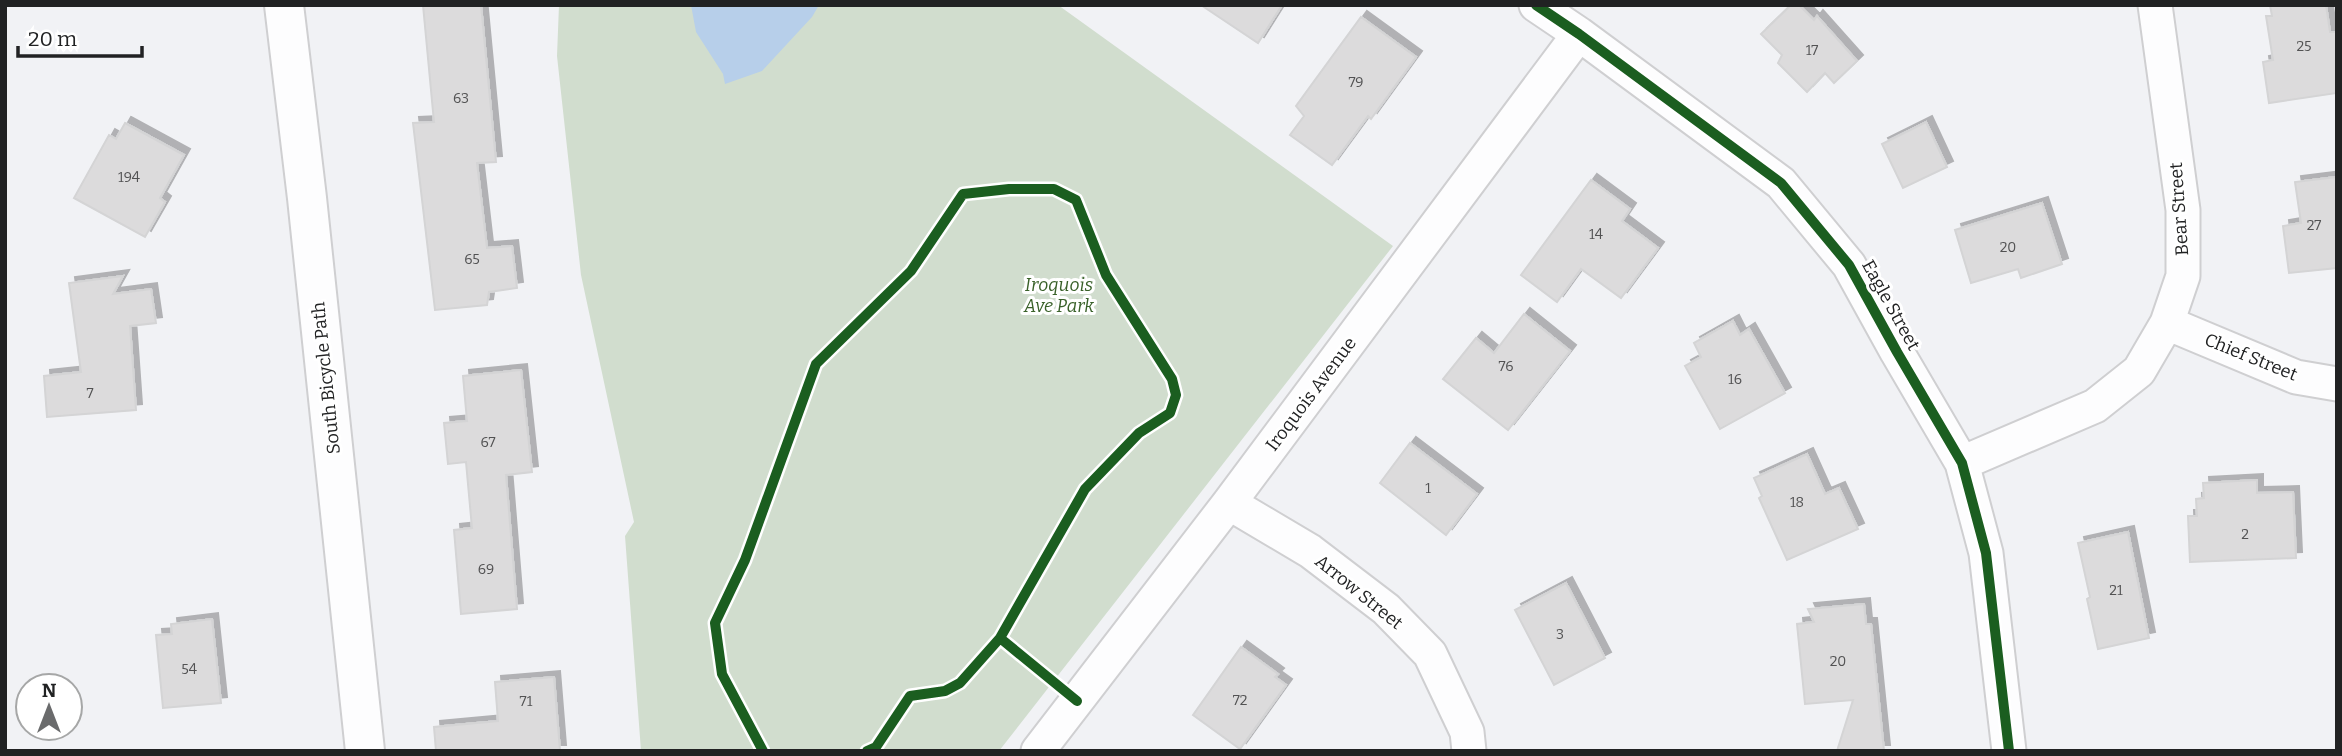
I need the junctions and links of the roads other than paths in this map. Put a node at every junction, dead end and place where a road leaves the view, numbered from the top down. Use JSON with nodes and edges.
{"nodes":[{"id":1,"x":284,"y":5,"type":"edge"},
{"id":2,"x":1536,"y":5,"type":"edge"},
{"id":3,"x":2155,"y":5,"type":"edge"},
{"id":4,"x":1579,"y":34,"type":"junction"},
{"id":5,"x":2167,"y":323,"type":"junction"},
{"id":6,"x":2337,"y":384,"type":"edge"},
{"id":7,"x":1962,"y":463,"type":"junction"},
{"id":8,"x":1229,"y":503,"type":"junction"},
{"id":9,"x":365,"y":751,"type":"edge"},
{"id":10,"x":1038,"y":751,"type":"edge"},
{"id":11,"x":1469,"y":751,"type":"edge"},
{"id":12,"x":2009,"y":751,"type":"edge"}],
"edges":[{"from":1,"to":9,"type":"street","name":"South Bicycle Path"},
{"from":2,"to":4,"type":"street","name":"Eagle Street"},
{"from":3,"to":5,"type":"street","name":"Bear Street"},
{"from":4,"to":7,"type":"street","name":"Eagle Street"},
{"from":4,"to":8,"type":"street","name":"Iroquois Avenue"},
{"from":5,"to":6,"type":"street","name":"Chief Street"},
{"from":5,"to":7,"type":"street","name":"Bear Street"},
{"from":7,"to":12,"type":"street","name":"Eagle Street"},
{"from":8,"to":10,"type":"street","name":"Iroquois Avenue"},
{"from":8,"to":11,"type":"street","name":"Arrow Street"}]}
